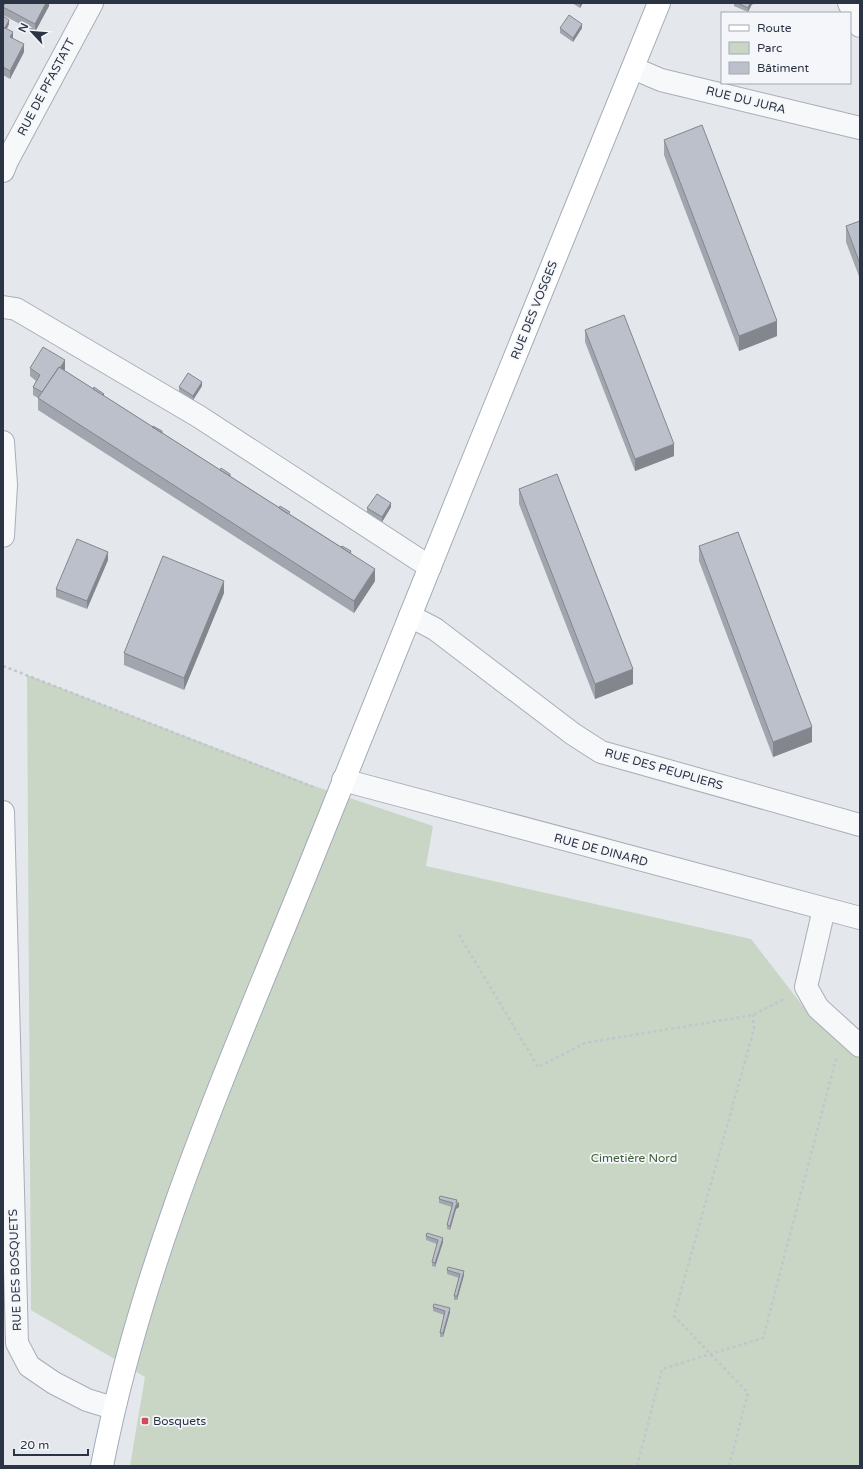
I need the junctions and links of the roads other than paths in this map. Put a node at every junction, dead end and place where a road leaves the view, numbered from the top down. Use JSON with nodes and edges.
{"nodes":[{"id":1,"x":92,"y":3,"type":"edge"},
{"id":2,"x":659,"y":3,"type":"edge"},
{"id":3,"x":849,"y":3,"type":"edge"},
{"id":4,"x":860,"y":26,"type":"edge"},
{"id":5,"x":633,"y":68,"type":"junction"},
{"id":6,"x":860,"y":128,"type":"edge"},
{"id":7,"x":3,"y":171,"type":"edge"},
{"id":8,"x":3,"y":307,"type":"edge"},
{"id":9,"x":3,"y":442,"type":"edge"},
{"id":10,"x":3,"y":536,"type":"edge"},
{"id":11,"x":430,"y":567,"type":"junction"},
{"id":12,"x":410,"y":616,"type":"junction"},
{"id":13,"x":340,"y":788,"type":"junction"},
{"id":14,"x":3,"y":812,"type":"edge"},
{"id":15,"x":860,"y":825,"type":"edge"},
{"id":16,"x":824,"y":909,"type":"junction"},
{"id":17,"x":860,"y":918,"type":"edge"},
{"id":18,"x":853,"y":1039,"type":"edge"},
{"id":19,"x":113,"y":1408,"type":"junction"},
{"id":20,"x":102,"y":1466,"type":"edge"}],
"edges":[{"from":1,"to":7,"type":"street","name":"RUE DE PFASTATT"},
{"from":2,"to":5,"type":"main road","name":"RUE DES VOSGES"},
{"from":3,"to":4,"type":"street"},
{"from":5,"to":6,"type":"street","name":"RUE DU JURA"},
{"from":5,"to":11,"type":"main road","name":"RUE DES VOSGES"},
{"from":8,"to":11,"type":"street"},
{"from":9,"to":10,"type":"street"},
{"from":11,"to":12,"type":"main road","name":"RUE DES VOSGES"},
{"from":12,"to":13,"type":"main road","name":"RUE DES VOSGES"},
{"from":12,"to":15,"type":"street","name":"RUE DES PEUPLIERS"},
{"from":13,"to":16,"type":"street","name":"RUE DE DINARD"},
{"from":13,"to":19,"type":"main road","name":"RUE DES VOSGES"},
{"from":14,"to":19,"type":"street","name":"RUE DES BOSQUETS"},
{"from":16,"to":17,"type":"street","name":"RUE DE DINARD"},
{"from":16,"to":18,"type":"street"},
{"from":19,"to":20,"type":"main road","name":"RUE DES VOSGES"}]}
